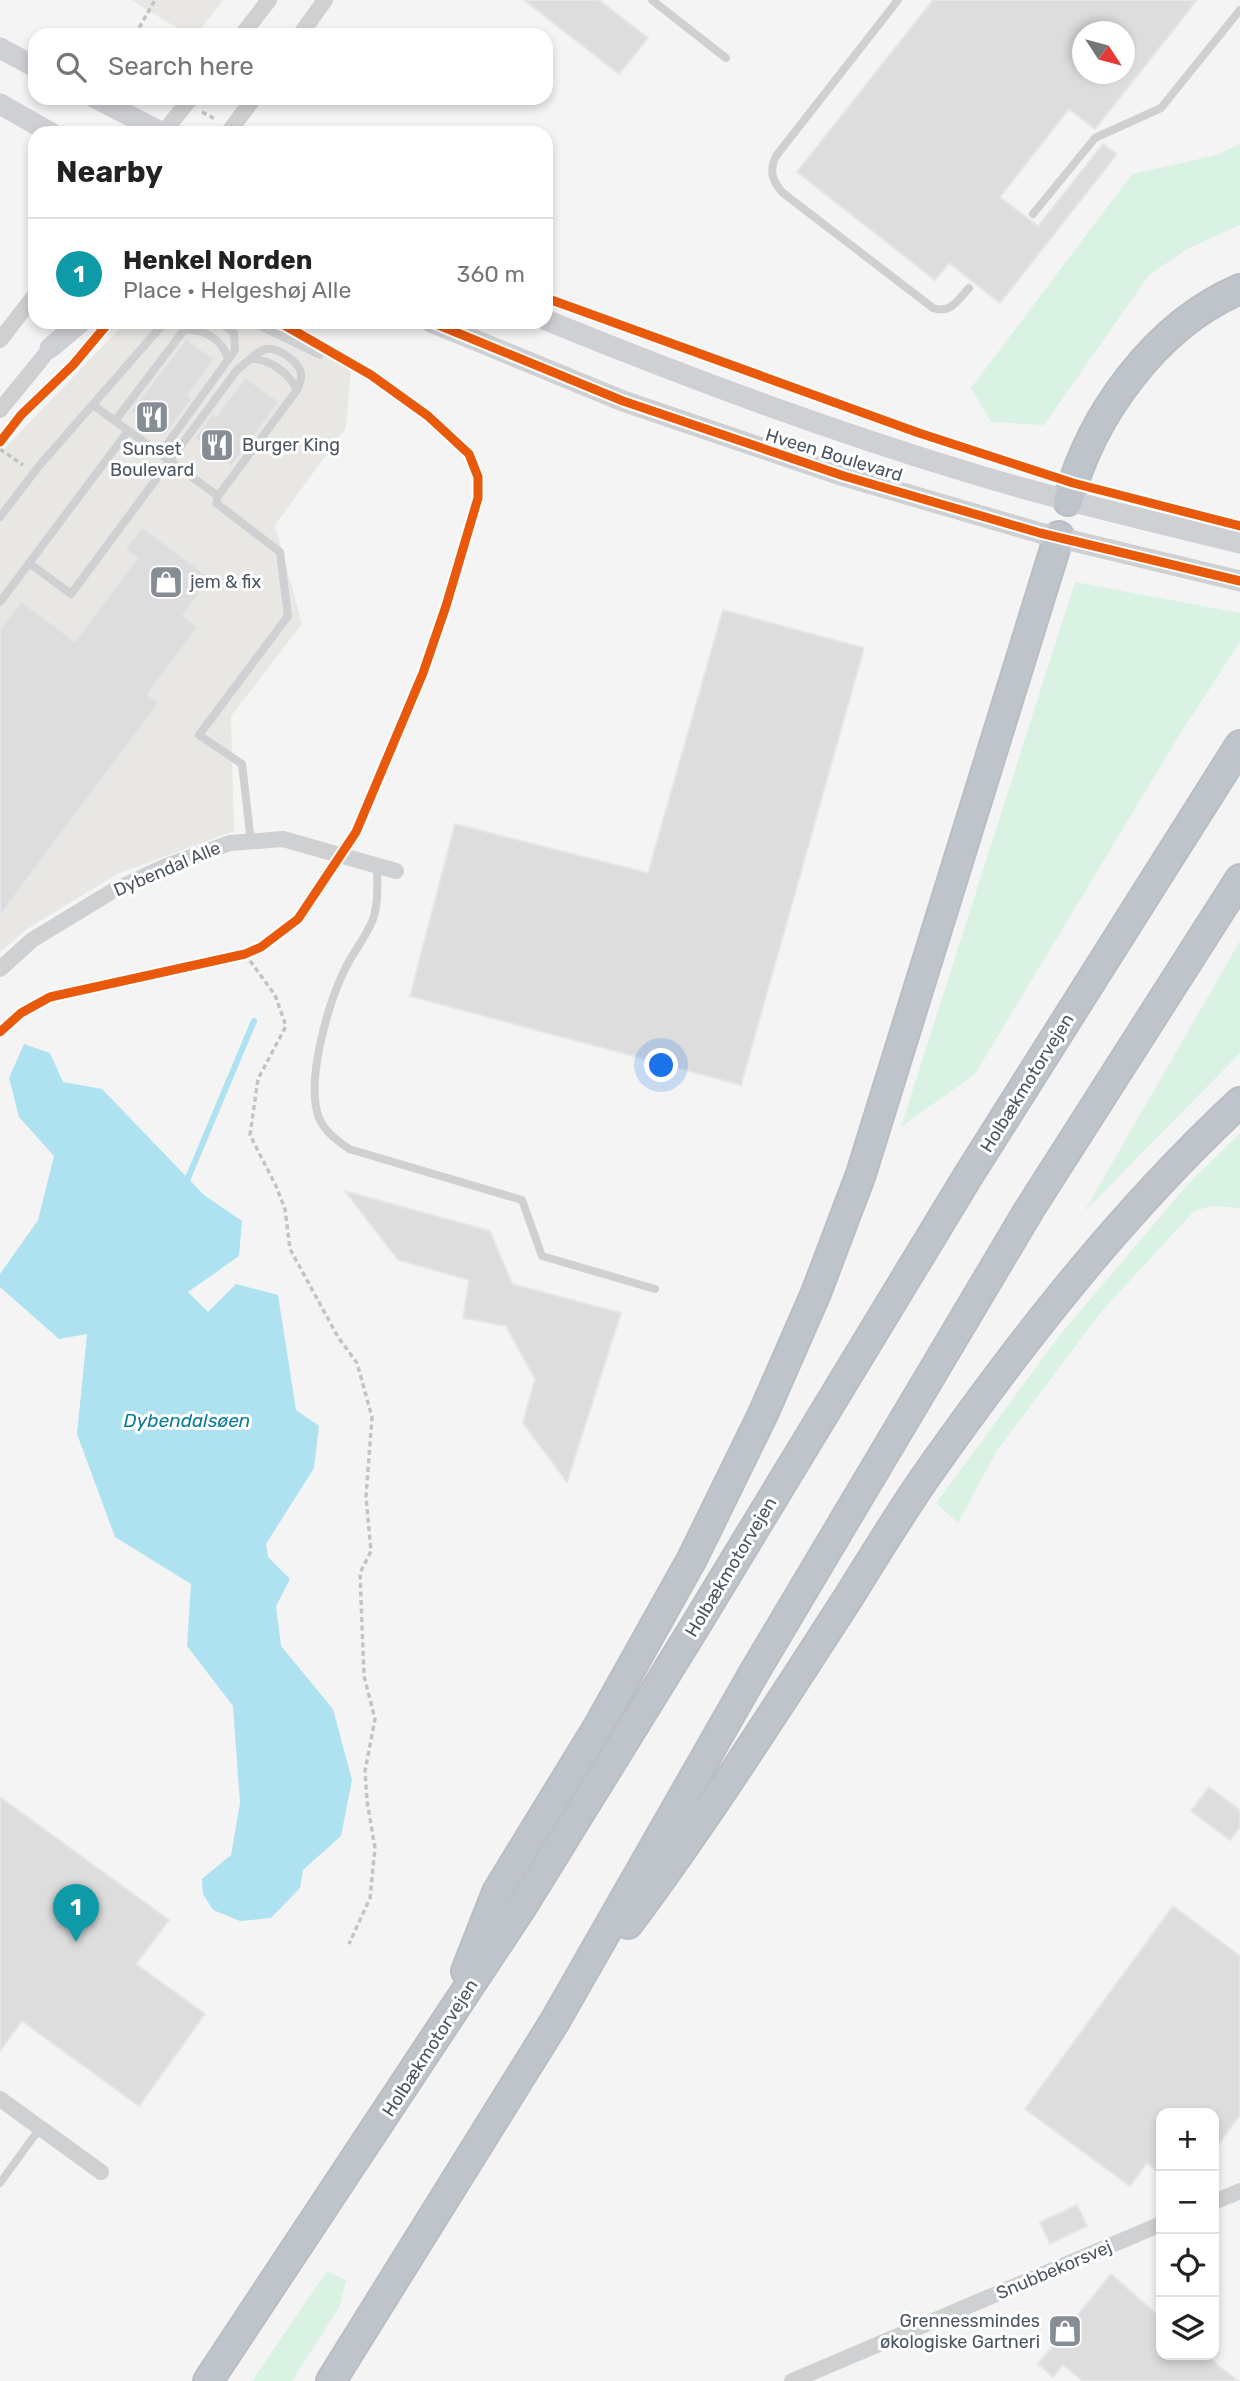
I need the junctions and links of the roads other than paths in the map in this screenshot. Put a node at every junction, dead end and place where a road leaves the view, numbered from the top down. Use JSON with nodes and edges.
{"nodes":[{"id":1,"x":269,"y":0,"type":"edge"},
{"id":2,"x":325,"y":0,"type":"edge"},
{"id":3,"x":652,"y":0,"type":"edge"},
{"id":4,"x":898,"y":0,"type":"edge"},
{"id":5,"x":1240,"y":10,"type":"edge"},
{"id":6,"x":247,"y":28,"type":"edge"},
{"id":7,"x":305,"y":28,"type":"edge"},
{"id":8,"x":0,"y":48,"type":"edge"},
{"id":9,"x":726,"y":58,"type":"dead end"},
{"id":10,"x":28,"y":63,"type":"edge"},
{"id":11,"x":0,"y":104,"type":"edge"},
{"id":12,"x":108,"y":105,"type":"edge"},
{"id":13,"x":249,"y":105,"type":"edge"},
{"id":14,"x":181,"y":106,"type":"edge"},
{"id":15,"x":39,"y":126,"type":"edge"},
{"id":16,"x":149,"y":126,"type":"edge"},
{"id":17,"x":168,"y":126,"type":"edge"},
{"id":18,"x":234,"y":126,"type":"edge"},
{"id":19,"x":1033,"y":214,"type":"dead end"},
{"id":20,"x":969,"y":288,"type":"dead end"},
{"id":21,"x":1240,"y":289,"type":"edge"},
{"id":22,"x":28,"y":304,"type":"edge"},
{"id":23,"x":553,"y":323,"type":"edge"},
{"id":24,"x":66,"y":329,"type":"edge"},
{"id":25,"x":73,"y":329,"type":"edge"},
{"id":26,"x":159,"y":329,"type":"edge"},
{"id":27,"x":229,"y":329,"type":"edge"},
{"id":28,"x":267,"y":329,"type":"edge"},
{"id":29,"x":447,"y":329,"type":"edge"},
{"id":30,"x":184,"y":330,"type":"joint"},
{"id":31,"x":0,"y":340,"type":"edge"},
{"id":32,"x":50,"y":348,"type":"junction"},
{"id":33,"x":320,"y":355,"type":"dead end"},
{"id":34,"x":251,"y":359,"type":"junction"},
{"id":35,"x":228,"y":360,"type":"junction"},
{"id":36,"x":297,"y":390,"type":"junction"},
{"id":37,"x":93,"y":405,"type":"junction"},
{"id":38,"x":0,"y":410,"type":"edge"},
{"id":39,"x":115,"y":421,"type":"junction"},
{"id":40,"x":128,"y":431,"type":"junction"},
{"id":41,"x":160,"y":454,"type":"junction"},
{"id":42,"x":170,"y":462,"type":"junction"},
{"id":43,"x":218,"y":496,"type":"junction"},
{"id":44,"x":1068,"y":501,"type":"junction"},
{"id":45,"x":0,"y":517,"type":"edge"},
{"id":46,"x":1059,"y":536,"type":"junction"},
{"id":47,"x":1240,"y":543,"type":"edge"},
{"id":48,"x":29,"y":563,"type":"junction"},
{"id":49,"x":1240,"y":581,"type":"edge"},
{"id":50,"x":0,"y":602,"type":"edge"},
{"id":51,"x":1240,"y":745,"type":"edge"},
{"id":52,"x":251,"y":842,"type":"junction"},
{"id":53,"x":377,"y":866,"type":"junction"},
{"id":54,"x":396,"y":871,"type":"dead end"},
{"id":55,"x":1240,"y":878,"type":"edge"},
{"id":56,"x":0,"y":970,"type":"edge"},
{"id":57,"x":1240,"y":1102,"type":"edge"},
{"id":58,"x":655,"y":1289,"type":"dead end"},
{"id":59,"x":555,"y":2021,"type":"junction"},
{"id":60,"x":443,"y":2029,"type":"junction"},
{"id":61,"x":0,"y":2099,"type":"edge"},
{"id":62,"x":40,"y":2128,"type":"junction"},
{"id":63,"x":102,"y":2172,"type":"dead end"},
{"id":64,"x":0,"y":2183,"type":"edge"},
{"id":65,"x":1240,"y":2191,"type":"edge"},
{"id":66,"x":1219,"y":2200,"type":"edge"},
{"id":67,"x":1156,"y":2226,"type":"edge"},
{"id":68,"x":208,"y":2381,"type":"edge"},
{"id":69,"x":331,"y":2381,"type":"edge"},
{"id":70,"x":792,"y":2381,"type":"edge"}],
"edges":[{"from":1,"to":6,"type":"street"},
{"from":2,"to":7,"type":"street"},
{"from":3,"to":9,"type":"lane"},
{"from":4,"to":20,"type":"lane"},
{"from":5,"to":19,"type":"lane"},
{"from":8,"to":10,"type":"street"},
{"from":11,"to":15,"type":"street"},
{"from":12,"to":16,"type":"street"},
{"from":13,"to":18,"type":"street"},
{"from":14,"to":17,"type":"street"},
{"from":21,"to":44,"type":"highway"},
{"from":22,"to":31,"type":"street"},
{"from":23,"to":44,"type":"street","name":"Hveen Boulevard"},
{"from":24,"to":32,"type":"street"},
{"from":25,"to":32,"type":"street"},
{"from":26,"to":37,"type":"lane"},
{"from":27,"to":35,"type":"lane"},
{"from":28,"to":33,"type":"lane"},
{"from":29,"to":46,"type":"street","name":"Hveen Boulevard"},
{"from":30,"to":35,"type":"lane"},
{"from":30,"to":39,"type":"lane"},
{"from":32,"to":38,"type":"street"},
{"from":34,"to":36,"type":"lane"},
{"from":34,"to":36,"type":"lane"},
{"from":34,"to":42,"type":"lane"},
{"from":35,"to":41,"type":"lane"},
{"from":36,"to":43,"type":"lane"},
{"from":37,"to":39,"type":"lane"},
{"from":37,"to":45,"type":"lane"},
{"from":39,"to":40,"type":"lane"},
{"from":40,"to":41,"type":"lane"},
{"from":40,"to":48,"type":"lane"},
{"from":41,"to":42,"type":"lane"},
{"from":42,"to":43,"type":"lane"},
{"from":42,"to":48,"type":"lane"},
{"from":43,"to":52,"type":"lane"},
{"from":44,"to":46,"type":"street"},
{"from":44,"to":47,"type":"street","name":"Hveen Boulevard"},
{"from":46,"to":49,"type":"street","name":"Hveen Boulevard"},
{"from":46,"to":60,"type":"highway"},
{"from":48,"to":50,"type":"lane"},
{"from":51,"to":60,"type":"highway","name":"Holbækmotorvejen"},
{"from":52,"to":53,"type":"street","name":"Dybendal Alle"},
{"from":52,"to":56,"type":"street","name":"Dybendal Alle"},
{"from":53,"to":54,"type":"street","name":"Dybendal Alle"},
{"from":53,"to":58,"type":"lane"},
{"from":55,"to":59,"type":"highway"},
{"from":57,"to":59,"type":"highway"},
{"from":59,"to":69,"type":"highway"},
{"from":60,"to":68,"type":"highway","name":"Holbækmotorvejen"},
{"from":61,"to":62,"type":"street"},
{"from":62,"to":63,"type":"street"},
{"from":62,"to":64,"type":"lane"},
{"from":65,"to":66,"type":"street"},
{"from":67,"to":70,"type":"street","name":"Snubbekorsvej"}]}
